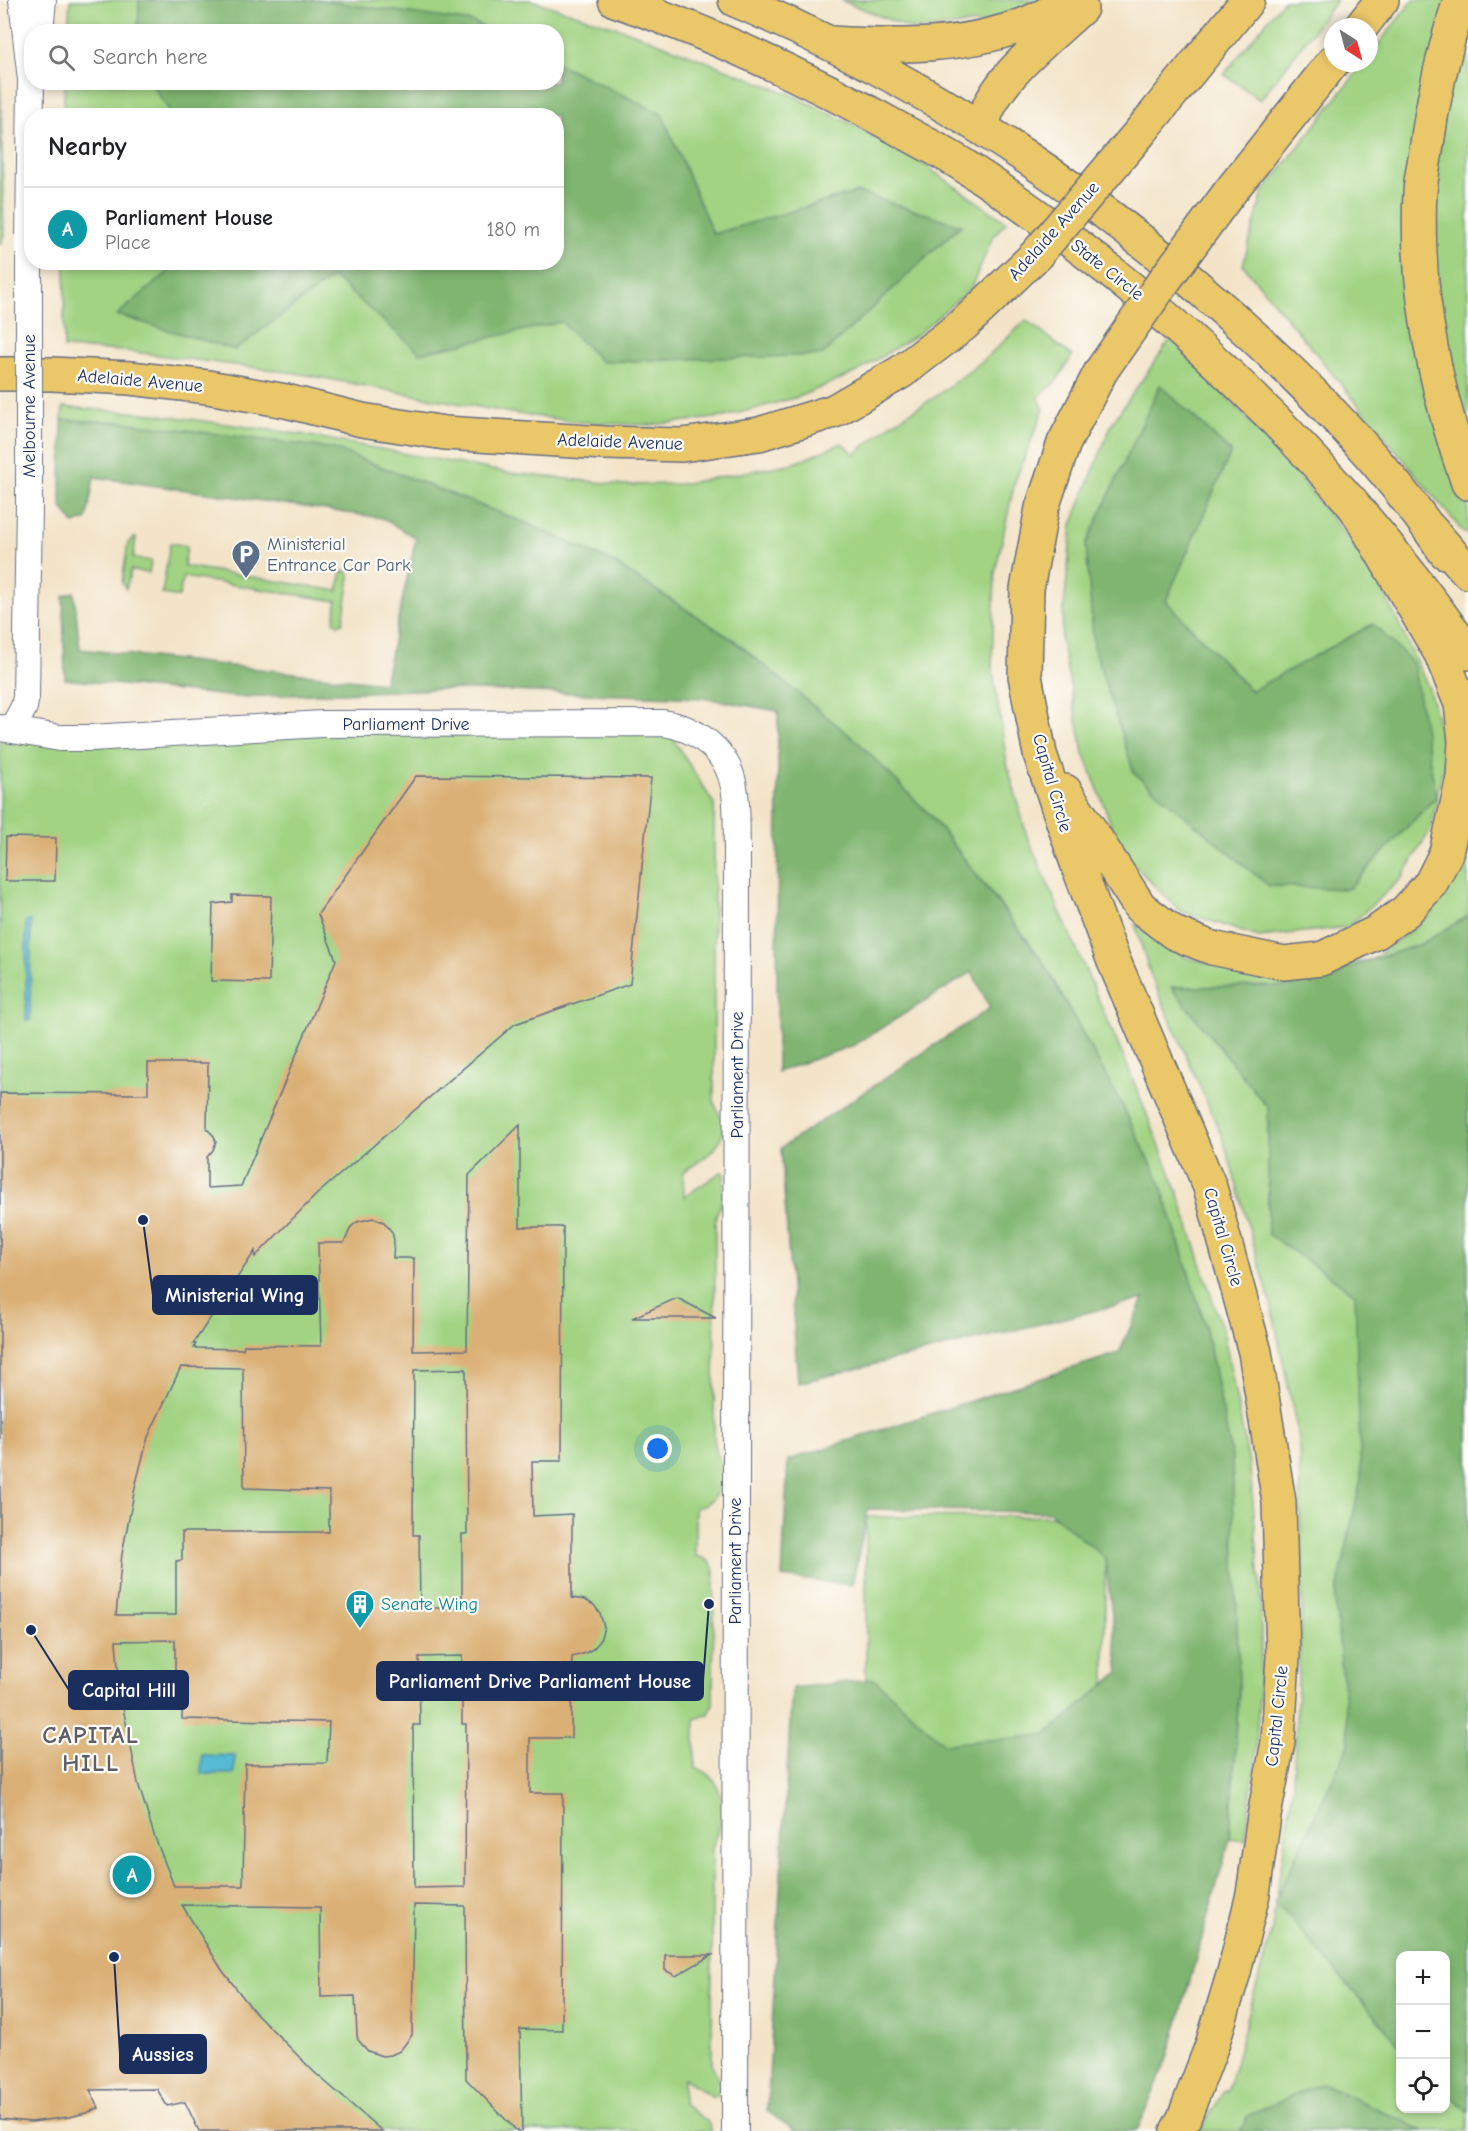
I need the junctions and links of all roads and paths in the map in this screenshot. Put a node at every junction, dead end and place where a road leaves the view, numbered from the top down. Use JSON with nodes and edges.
{"nodes":[{"id":1,"x":22,"y":0,"type":"edge"},
{"id":2,"x":43,"y":0,"type":"edge"},
{"id":3,"x":615,"y":0,"type":"edge"},
{"id":4,"x":735,"y":0,"type":"edge"},
{"id":5,"x":1074,"y":0,"type":"edge"},
{"id":6,"x":1089,"y":0,"type":"edge"},
{"id":7,"x":1248,"y":0,"type":"edge"},
{"id":8,"x":1383,"y":0,"type":"edge"},
{"id":9,"x":1460,"y":0,"type":"edge"},
{"id":10,"x":1368,"y":18,"type":"edge"},
{"id":11,"x":25,"y":24,"type":"edge"},
{"id":12,"x":41,"y":24,"type":"edge"},
{"id":13,"x":831,"y":43,"type":"junction"},
{"id":14,"x":1325,"y":72,"type":"edge"},
{"id":15,"x":31,"y":90,"type":"edge"},
{"id":16,"x":31,"y":108,"type":"edge"},
{"id":17,"x":982,"y":127,"type":"junction"},
{"id":18,"x":1019,"y":201,"type":"junction"},
{"id":19,"x":29,"y":270,"type":"edge"},
{"id":20,"x":0,"y":374,"type":"edge"},
{"id":21,"x":1468,"y":483,"type":"edge"},
{"id":22,"x":1352,"y":502,"type":"junction"},
{"id":23,"x":1430,"y":529,"type":"junction"},
{"id":24,"x":1468,"y":572,"type":"edge"},
{"id":25,"x":1468,"y":586,"type":"edge"},
{"id":26,"x":1468,"y":653,"type":"edge"},
{"id":27,"x":6,"y":729,"type":"edge"},
{"id":28,"x":1040,"y":754,"type":"junction"},
{"id":29,"x":735,"y":2131,"type":"edge"},
{"id":30,"x":1177,"y":2131,"type":"edge"}],
"edges":[{"from":1,"to":11,"type":"street","name":"Melbourne Avenue"},
{"from":2,"to":12,"type":"street"},
{"from":3,"to":18,"type":"main road","name":"State Circle"},
{"from":4,"to":13,"type":"main road"},
{"from":5,"to":13,"type":"main road"},
{"from":6,"to":17,"type":"main road"},
{"from":7,"to":20,"type":"main road","name":"Adelaide Avenue","bridge":true},
{"from":8,"to":10,"type":"main road"},
{"from":9,"to":21,"type":"main road"},
{"from":13,"to":17,"type":"main road"},
{"from":14,"to":28,"type":"main road","name":"Capital Circle","bridge":true},
{"from":15,"to":16,"type":"street","name":"Melbourne Avenue","bridge":true},
{"from":17,"to":18,"type":"main road"},
{"from":17,"to":23,"type":"main road"},
{"from":18,"to":22,"type":"main road","name":"State Circle"},
{"from":19,"to":27,"type":"street","name":"Melbourne Avenue","bridge":true},
{"from":22,"to":26,"type":"main road","name":"State Circle"},
{"from":22,"to":28,"type":"main road"},
{"from":23,"to":24,"type":"main road"},
{"from":23,"to":25,"type":"main road"},
{"from":27,"to":29,"type":"street","name":"Parliament Drive"},
{"from":28,"to":30,"type":"main road","name":"Capital Circle"}]}
